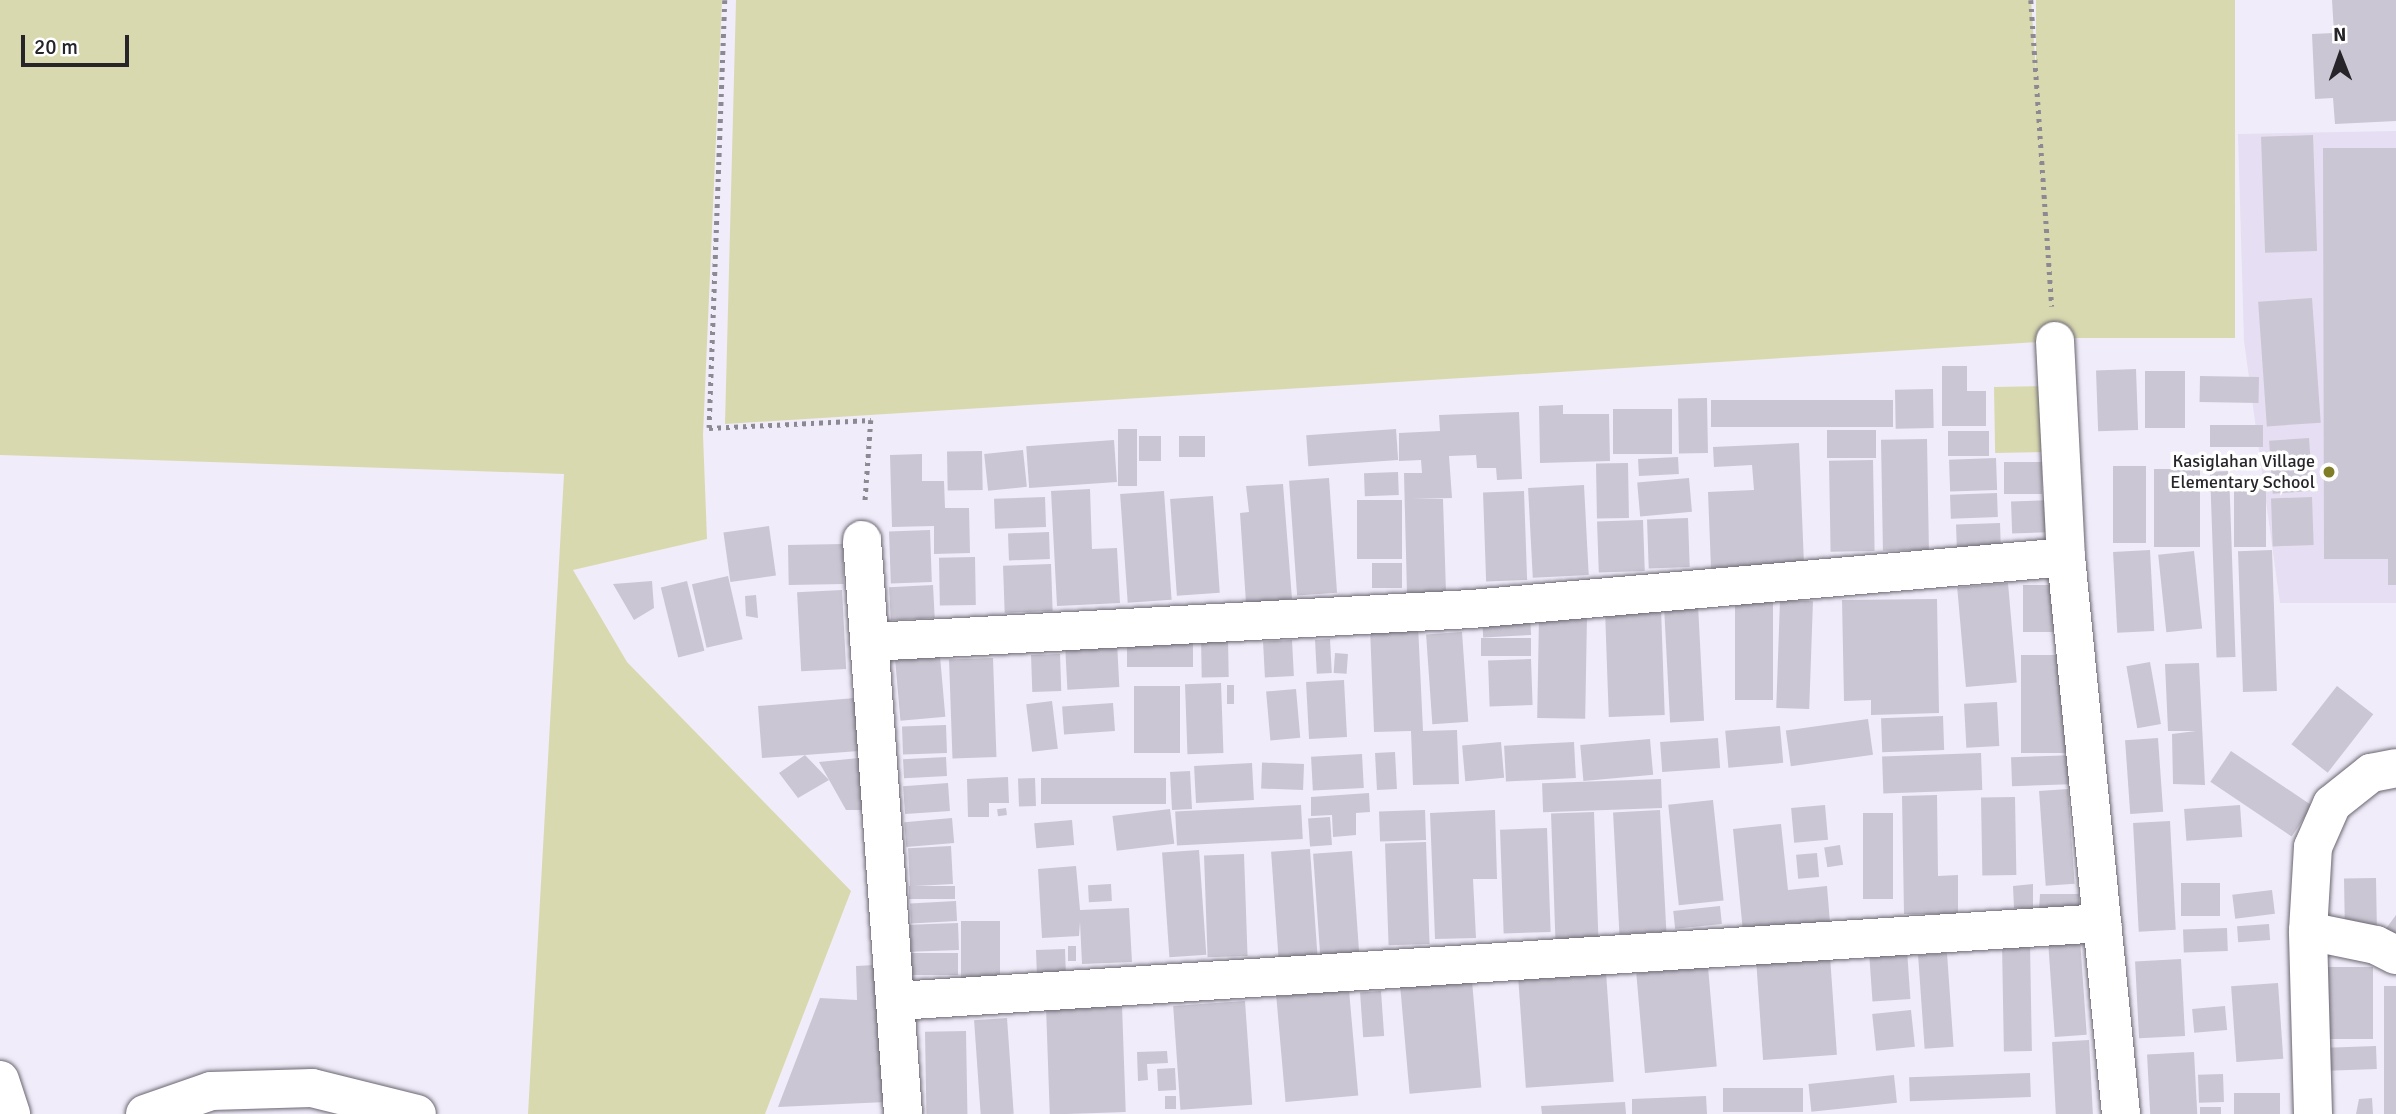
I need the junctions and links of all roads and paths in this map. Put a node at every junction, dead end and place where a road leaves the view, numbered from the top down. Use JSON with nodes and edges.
{"nodes":[{"id":1,"x":725,"y":0,"type":"edge"},
{"id":2,"x":2031,"y":0,"type":"edge"},
{"id":3,"x":2055,"y":341,"type":"joint"},
{"id":4,"x":862,"y":540,"type":"joint"},
{"id":5,"x":2066,"y":557,"type":"junction"},
{"id":6,"x":871,"y":642,"type":"junction"},
{"id":7,"x":2396,"y":768,"type":"edge"},
{"id":8,"x":2102,"y":923,"type":"junction"},
{"id":9,"x":2308,"y":931,"type":"junction"},
{"id":10,"x":2396,"y":955,"type":"edge"},
{"id":11,"x":897,"y":1001,"type":"junction"},
{"id":12,"x":0,"y":1080,"type":"edge"},
{"id":13,"x":11,"y":1114,"type":"edge"},
{"id":14,"x":145,"y":1114,"type":"edge"},
{"id":15,"x":417,"y":1114,"type":"edge"},
{"id":16,"x":903,"y":1114,"type":"edge"},
{"id":17,"x":2122,"y":1114,"type":"edge"},
{"id":18,"x":2313,"y":1114,"type":"edge"}],
"edges":[{"from":1,"to":4,"type":"path"},
{"from":2,"to":3,"type":"path"},
{"from":3,"to":5,"type":"street"},
{"from":4,"to":6,"type":"street"},
{"from":5,"to":6,"type":"street"},
{"from":5,"to":8,"type":"street"},
{"from":6,"to":11,"type":"street"},
{"from":7,"to":9,"type":"street"},
{"from":8,"to":11,"type":"street"},
{"from":8,"to":17,"type":"street"},
{"from":9,"to":10,"type":"street"},
{"from":9,"to":18,"type":"street"},
{"from":11,"to":16,"type":"street"},
{"from":12,"to":13,"type":"street"},
{"from":14,"to":15,"type":"street"}]}
